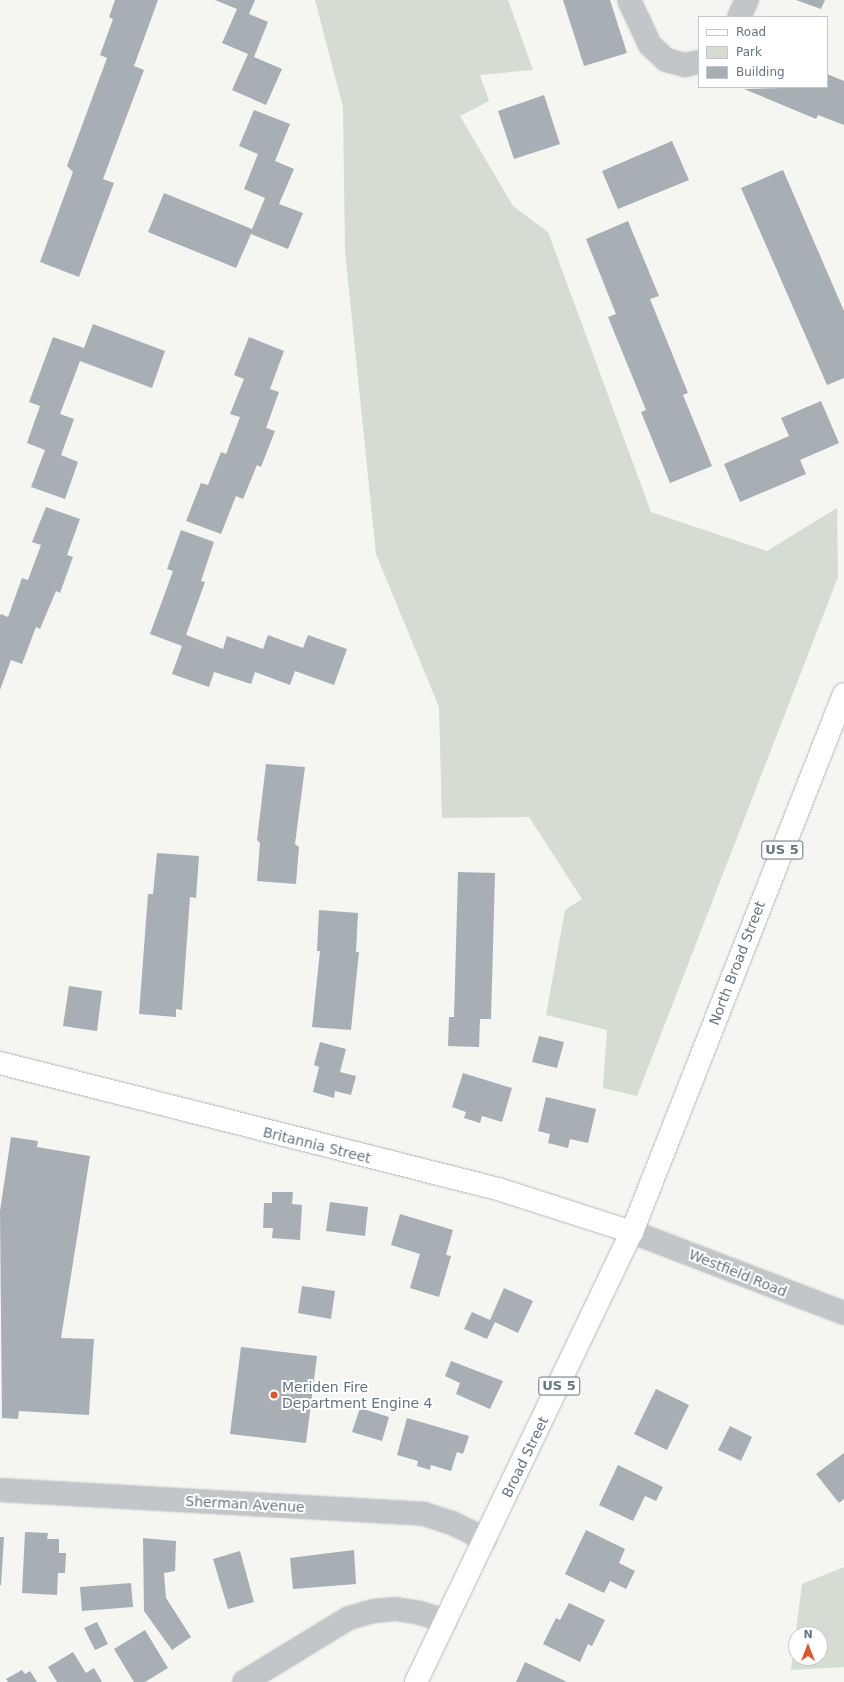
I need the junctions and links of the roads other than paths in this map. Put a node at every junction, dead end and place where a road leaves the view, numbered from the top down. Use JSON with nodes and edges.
{"nodes":[{"id":1,"x":629,"y":0,"type":"edge"},
{"id":2,"x":747,"y":0,"type":"edge"},
{"id":3,"x":739,"y":16,"type":"edge"},
{"id":4,"x":698,"y":62,"type":"edge"},
{"id":5,"x":844,"y":694,"type":"edge"},
{"id":6,"x":0,"y":1063,"type":"edge"},
{"id":7,"x":632,"y":1232,"type":"junction"},
{"id":8,"x":844,"y":1313,"type":"edge"},
{"id":9,"x":0,"y":1490,"type":"edge"},
{"id":10,"x":485,"y":1539,"type":"junction"},
{"id":11,"x":446,"y":1621,"type":"junction"},
{"id":12,"x":244,"y":1682,"type":"edge"},
{"id":13,"x":416,"y":1682,"type":"edge"}],
"edges":[{"from":1,"to":4,"type":"street"},
{"from":2,"to":3,"type":"street"},
{"from":5,"to":7,"type":"main road","name":"North Broad Street","number":"US 5"},
{"from":6,"to":7,"type":"main road","name":"Britannia Street"},
{"from":7,"to":8,"type":"street","name":"Westfield Road"},
{"from":7,"to":10,"type":"main road","name":"Broad Street","number":"US 5"},
{"from":9,"to":10,"type":"street","name":"Sherman Avenue"},
{"from":10,"to":11,"type":"main road","name":"Broad Street","number":"US 5"},
{"from":11,"to":12,"type":"street"},
{"from":11,"to":13,"type":"main road","name":"Broad Street","number":"US 5"}]}
